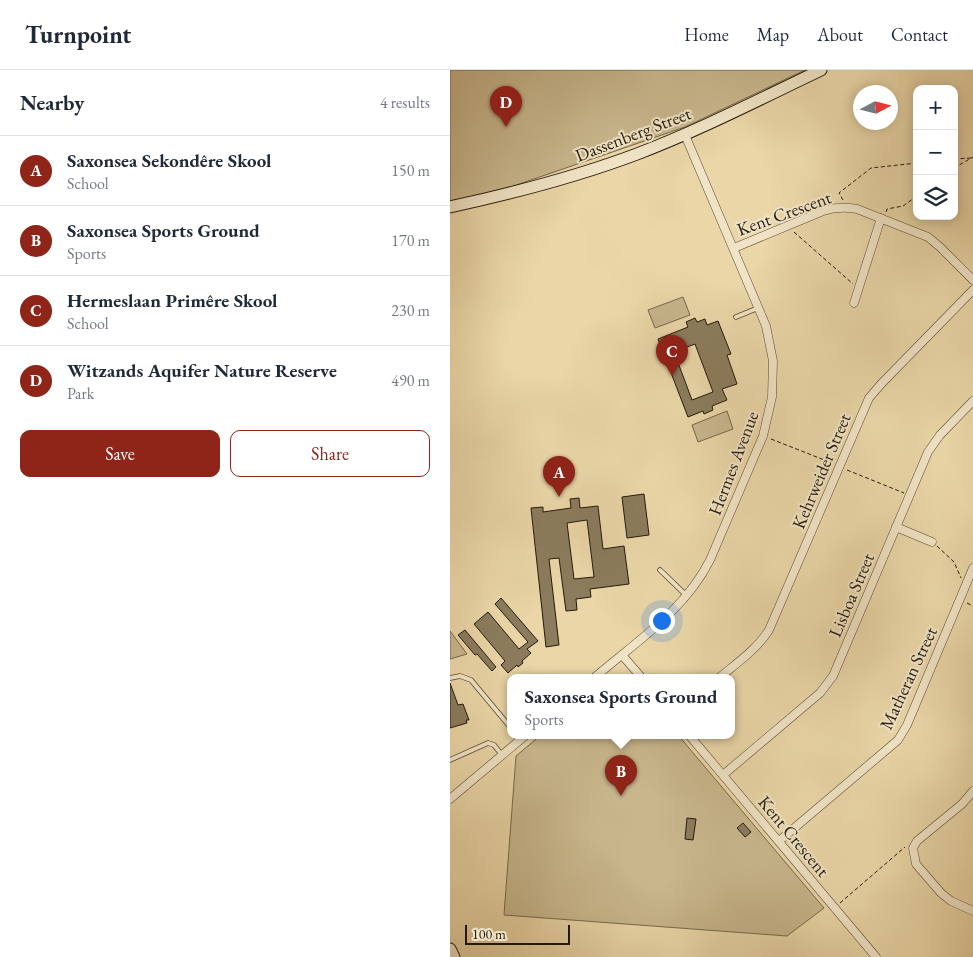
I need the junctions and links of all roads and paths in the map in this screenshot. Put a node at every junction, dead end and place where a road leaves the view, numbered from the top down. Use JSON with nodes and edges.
{"nodes":[{"id":1,"x":821,"y":70,"type":"edge"},
{"id":2,"x":685,"y":135,"type":"junction"},
{"id":3,"x":973,"y":157,"type":"edge"},
{"id":4,"x":958,"y":159,"type":"edge"},
{"id":5,"x":913,"y":163,"type":"edge"},
{"id":6,"x":958,"y":166,"type":"edge"},
{"id":7,"x":913,"y":199,"type":"edge"},
{"id":8,"x":450,"y":207,"type":"edge"},
{"id":9,"x":847,"y":207,"type":"junction"},
{"id":10,"x":881,"y":218,"type":"junction"},
{"id":11,"x":790,"y":225,"type":"junction"},
{"id":12,"x":734,"y":248,"type":"junction"},
{"id":13,"x":973,"y":280,"type":"edge"},
{"id":14,"x":859,"y":289,"type":"junction"},
{"id":15,"x":973,"y":290,"type":"edge"},
{"id":16,"x":854,"y":303,"type":"dead end"},
{"id":17,"x":758,"y":308,"type":"junction"},
{"id":18,"x":736,"y":317,"type":"dead end"},
{"id":19,"x":972,"y":404,"type":"edge"},
{"id":20,"x":896,"y":527,"type":"junction"},
{"id":21,"x":932,"y":542,"type":"joint"},
{"id":22,"x":973,"y":568,"type":"edge"},
{"id":23,"x":660,"y":570,"type":"dead end"},
{"id":24,"x":965,"y":587,"type":"junction"},
{"id":25,"x":687,"y":596,"type":"junction"},
{"id":26,"x":966,"y":603,"type":"dead end"},
{"id":27,"x":973,"y":606,"type":"edge"},
{"id":28,"x":622,"y":655,"type":"junction"},
{"id":29,"x":599,"y":674,"type":"edge"},
{"id":30,"x":638,"y":674,"type":"edge"},
{"id":31,"x":723,"y":674,"type":"edge"},
{"id":32,"x":450,"y":678,"type":"edge"},
{"id":33,"x":507,"y":723,"type":"edge"},
{"id":34,"x":518,"y":739,"type":"edge"},
{"id":35,"x":692,"y":739,"type":"edge"},
{"id":36,"x":502,"y":755,"type":"junction"},
{"id":37,"x":450,"y":760,"type":"edge"},
{"id":38,"x":723,"y":775,"type":"junction"},
{"id":39,"x":973,"y":791,"type":"edge"},
{"id":40,"x":450,"y":799,"type":"edge"},
{"id":41,"x":779,"y":841,"type":"junction"},
{"id":42,"x":913,"y":848,"type":"junction"},
{"id":43,"x":835,"y":908,"type":"junction"},
{"id":44,"x":973,"y":910,"type":"edge"},
{"id":45,"x":450,"y":949,"type":"edge"},
{"id":46,"x":454,"y":957,"type":"edge"},
{"id":47,"x":876,"y":957,"type":"edge"}],
"edges":[{"from":1,"to":2,"type":"main road","name":"Dassenberg Street"},
{"from":2,"to":8,"type":"main road","name":"Dassenberg Street"},
{"from":2,"to":12,"type":"street","name":"Hermes Avenue"},
{"from":3,"to":4,"type":"path"},
{"from":3,"to":6,"type":"path"},
{"from":5,"to":9,"type":"path"},
{"from":7,"to":10,"type":"path"},
{"from":9,"to":10,"type":"street","name":"Kent Crescent"},
{"from":9,"to":11,"type":"street","name":"Kent Crescent"},
{"from":10,"to":13,"type":"street","name":"Kent Crescent"},
{"from":10,"to":14,"type":"street"},
{"from":11,"to":12,"type":"street","name":"Kent Crescent"},
{"from":11,"to":14,"type":"path"},
{"from":12,"to":17,"type":"street","name":"Hermes Avenue"},
{"from":14,"to":16,"type":"street"},
{"from":15,"to":31,"type":"street","name":"Kehrweider Street"},
{"from":17,"to":18,"type":"lane"},
{"from":17,"to":25,"type":"street","name":"Hermes Avenue"},
{"from":19,"to":20,"type":"street","name":"Lisboa Street"},
{"from":20,"to":21,"type":"street"},
{"from":20,"to":38,"type":"street","name":"Lisboa Street"},
{"from":21,"to":24,"type":"path"},
{"from":22,"to":24,"type":"street","name":"Matheran Street"},
{"from":23,"to":25,"type":"lane"},
{"from":24,"to":41,"type":"street","name":"Matheran Street"},
{"from":25,"to":28,"type":"street","name":"Hermes Avenue"},
{"from":26,"to":27,"type":"path"},
{"from":28,"to":29,"type":"street","name":"Hermes Avenue"},
{"from":28,"to":30,"type":"street"},
{"from":32,"to":33,"type":"lane"},
{"from":34,"to":36,"type":"street"},
{"from":35,"to":38,"type":"street","name":"Kent Crescent"},
{"from":36,"to":37,"type":"lane"},
{"from":36,"to":40,"type":"street"},
{"from":38,"to":41,"type":"street","name":"Kent Crescent"},
{"from":39,"to":42,"type":"street"},
{"from":41,"to":43,"type":"street","name":"Kent Crescent"},
{"from":42,"to":43,"type":"path"},
{"from":42,"to":44,"type":"street"},
{"from":43,"to":47,"type":"street","name":"Kent Crescent"},
{"from":45,"to":46,"type":"main road"}]}
